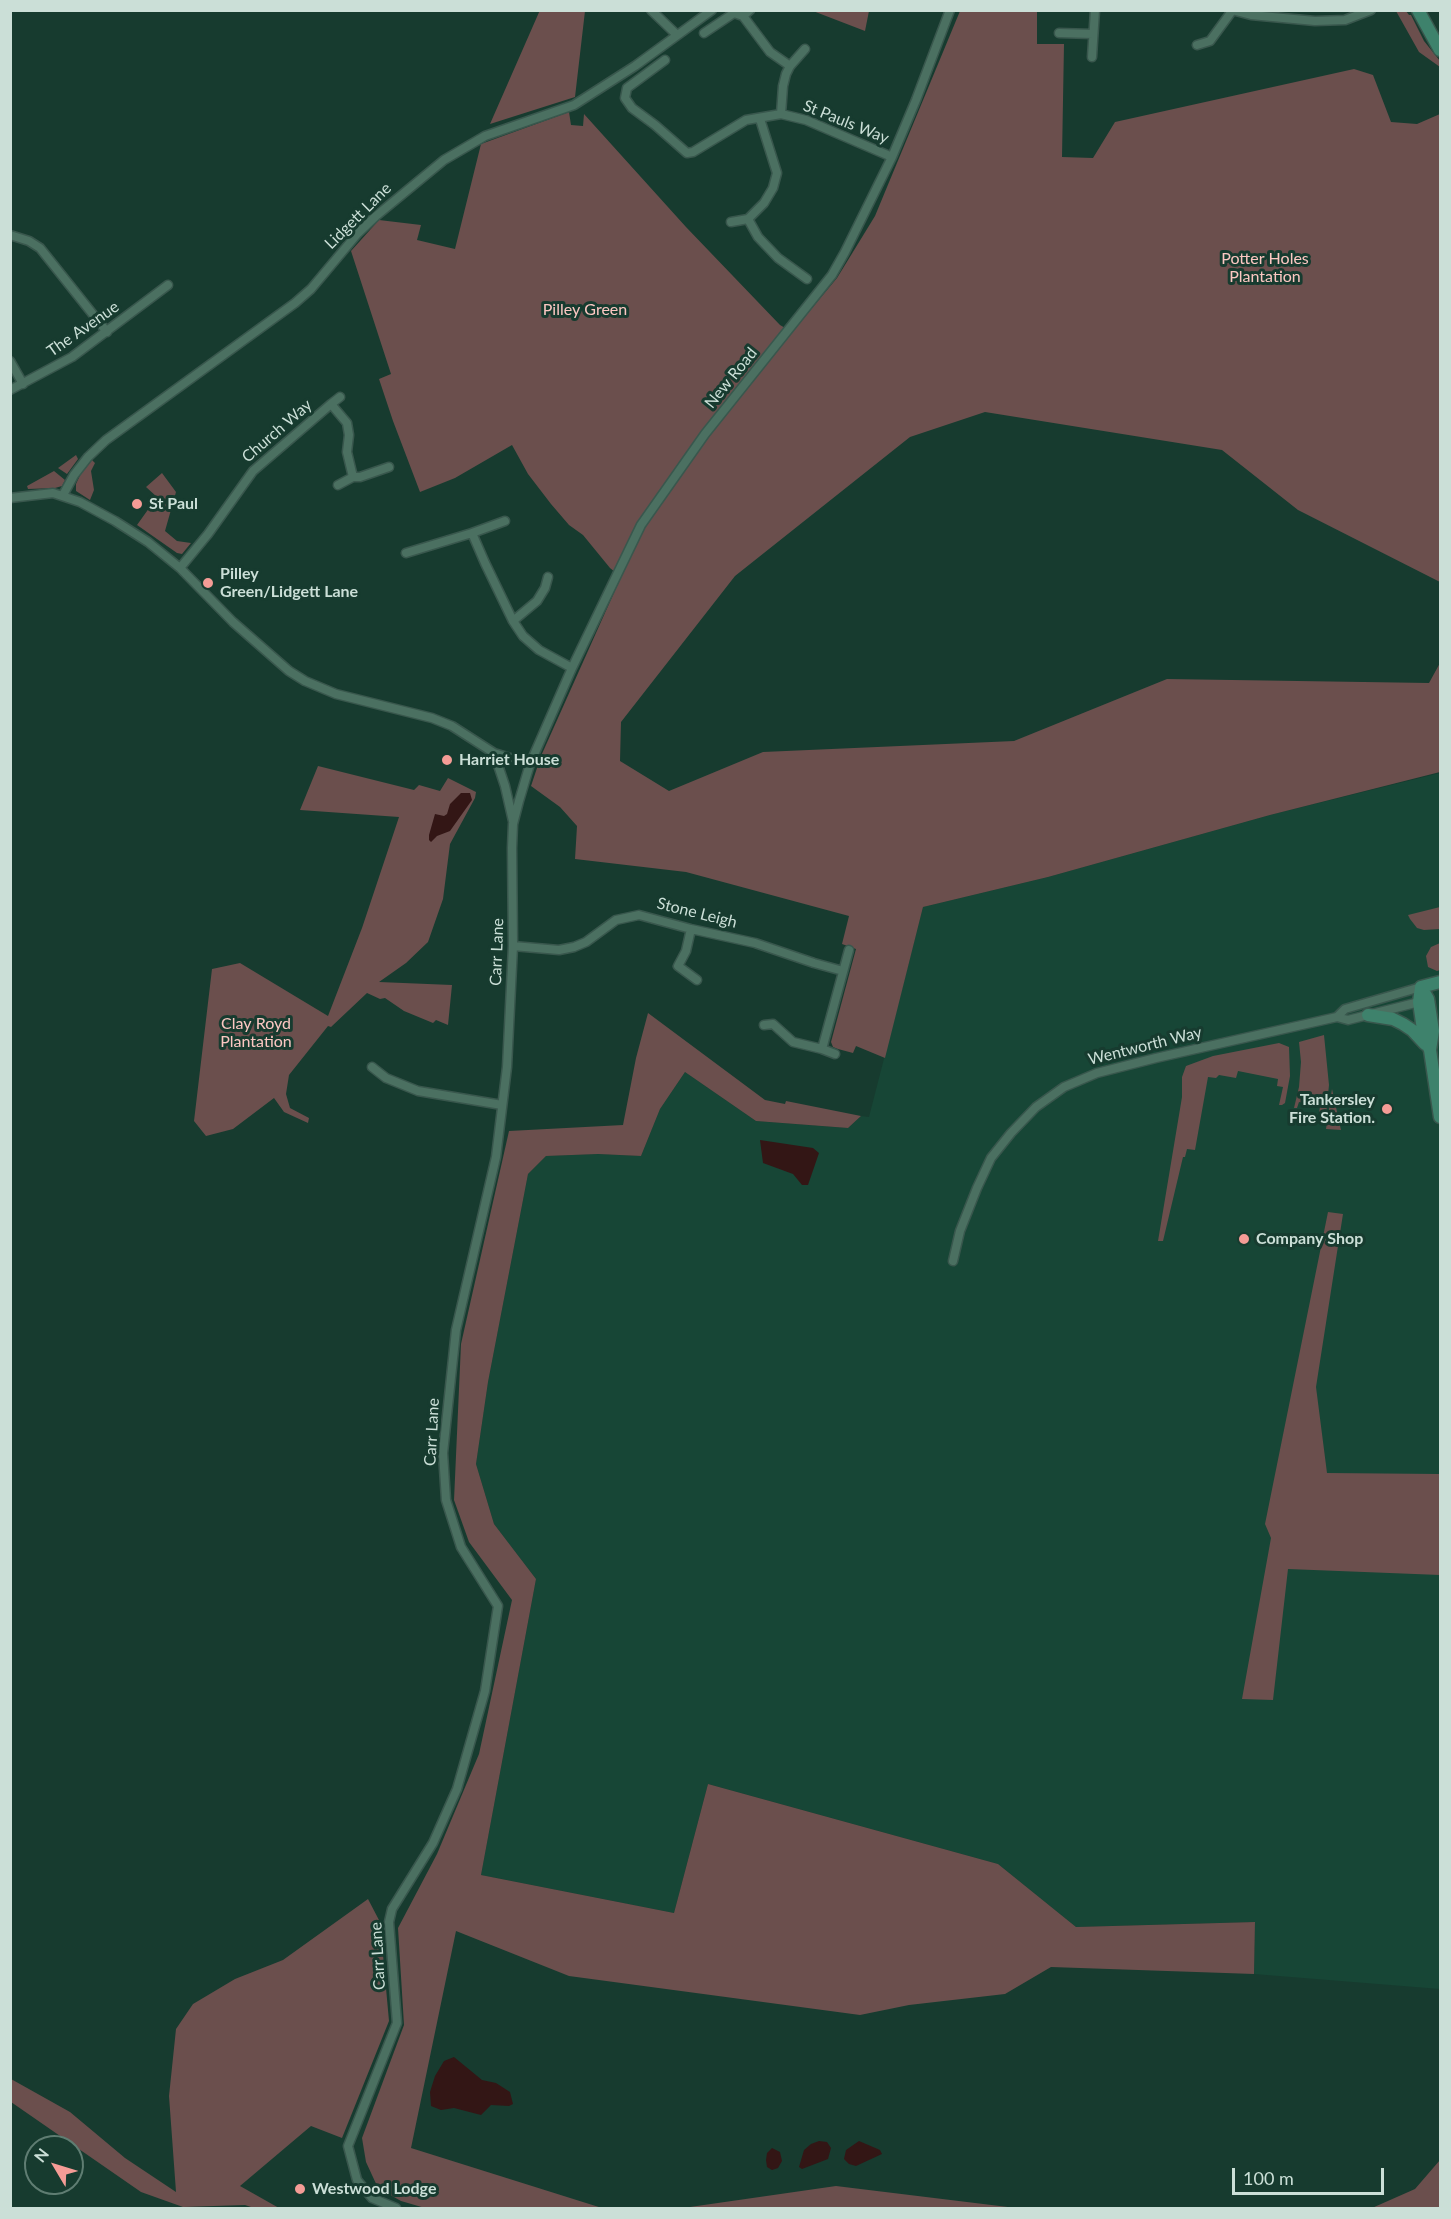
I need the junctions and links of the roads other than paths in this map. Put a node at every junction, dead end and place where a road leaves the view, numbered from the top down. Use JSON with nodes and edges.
{"nodes":[{"id":1,"x":651,"y":10,"type":"edge"},
{"id":2,"x":712,"y":10,"type":"edge"},
{"id":3,"x":950,"y":10,"type":"edge"},
{"id":4,"x":1095,"y":10,"type":"edge"},
{"id":5,"x":1371,"y":10,"type":"edge"},
{"id":6,"x":1418,"y":10,"type":"edge"},
{"id":7,"x":1232,"y":11,"type":"edge"},
{"id":8,"x":746,"y":13,"type":"edge"},
{"id":9,"x":704,"y":33,"type":"dead end"},
{"id":10,"x":1059,"y":33,"type":"dead end"},
{"id":11,"x":1093,"y":34,"type":"junction"},
{"id":12,"x":677,"y":35,"type":"junction"},
{"id":13,"x":1197,"y":45,"type":"dead end"},
{"id":14,"x":805,"y":49,"type":"dead end"},
{"id":15,"x":1440,"y":50,"type":"edge"},
{"id":16,"x":1092,"y":57,"type":"dead end"},
{"id":17,"x":665,"y":60,"type":"dead end"},
{"id":18,"x":790,"y":66,"type":"junction"},
{"id":19,"x":782,"y":114,"type":"junction"},
{"id":20,"x":760,"y":119,"type":"junction"},
{"id":21,"x":892,"y":157,"type":"junction"},
{"id":22,"x":748,"y":219,"type":"junction"},
{"id":23,"x":731,"y":222,"type":"dead end"},
{"id":24,"x":10,"y":236,"type":"edge"},
{"id":25,"x":807,"y":279,"type":"dead end"},
{"id":26,"x":168,"y":285,"type":"dead end"},
{"id":27,"x":107,"y":332,"type":"junction"},
{"id":28,"x":10,"y":361,"type":"edge"},
{"id":29,"x":23,"y":384,"type":"junction"},
{"id":30,"x":10,"y":390,"type":"edge"},
{"id":31,"x":340,"y":397,"type":"dead end"},
{"id":32,"x":332,"y":404,"type":"junction"},
{"id":33,"x":389,"y":467,"type":"dead end"},
{"id":34,"x":353,"y":477,"type":"junction"},
{"id":35,"x":338,"y":485,"type":"dead end"},
{"id":36,"x":63,"y":495,"type":"junction"},
{"id":37,"x":10,"y":498,"type":"edge"},
{"id":38,"x":505,"y":521,"type":"dead end"},
{"id":39,"x":472,"y":533,"type":"junction"},
{"id":40,"x":406,"y":553,"type":"dead end"},
{"id":41,"x":180,"y":568,"type":"junction"},
{"id":42,"x":548,"y":577,"type":"dead end"},
{"id":43,"x":513,"y":621,"type":"junction"},
{"id":44,"x":572,"y":668,"type":"junction"},
{"id":45,"x":494,"y":753,"type":"junction"},
{"id":46,"x":530,"y":764,"type":"junction"},
{"id":47,"x":513,"y":824,"type":"junction"},
{"id":48,"x":691,"y":929,"type":"junction"},
{"id":49,"x":513,"y":946,"type":"junction"},
{"id":50,"x":849,"y":950,"type":"dead end"},
{"id":51,"x":843,"y":971,"type":"junction"},
{"id":52,"x":697,"y":980,"type":"dead end"},
{"id":53,"x":1440,"y":982,"type":"edge"},
{"id":54,"x":1421,"y":987,"type":"junction"},
{"id":55,"x":1429,"y":999,"type":"edge"},
{"id":56,"x":1368,"y":1015,"type":"junction"},
{"id":57,"x":1440,"y":1015,"type":"edge"},
{"id":58,"x":1337,"y":1017,"type":"junction"},
{"id":59,"x":764,"y":1025,"type":"dead end"},
{"id":60,"x":1433,"y":1030,"type":"junction"},
{"id":61,"x":822,"y":1049,"type":"junction"},
{"id":62,"x":1430,"y":1050,"type":"junction"},
{"id":63,"x":835,"y":1054,"type":"dead end"},
{"id":64,"x":372,"y":1067,"type":"dead end"},
{"id":65,"x":502,"y":1105,"type":"junction"},
{"id":66,"x":1440,"y":1117,"type":"edge"},
{"id":67,"x":953,"y":1261,"type":"dead end"},
{"id":68,"x":396,"y":2208,"type":"edge"}],
"edges":[{"from":1,"to":12,"type":"street"},
{"from":2,"to":12,"type":"street","name":"Lidgett Lane"},
{"from":3,"to":21,"type":"street","name":"New Road"},
{"from":4,"to":11,"type":"street"},
{"from":5,"to":7,"type":"street"},
{"from":6,"to":15,"type":"street"},
{"from":7,"to":13,"type":"street"},
{"from":8,"to":9,"type":"street"},
{"from":8,"to":18,"type":"street"},
{"from":10,"to":11,"type":"street"},
{"from":11,"to":16,"type":"street"},
{"from":12,"to":36,"type":"street","name":"Lidgett Lane"},
{"from":14,"to":18,"type":"street"},
{"from":17,"to":20,"type":"street","name":"St Pauls Way"},
{"from":18,"to":19,"type":"street"},
{"from":19,"to":20,"type":"street","name":"St Pauls Way"},
{"from":19,"to":21,"type":"street","name":"St Pauls Way"},
{"from":20,"to":22,"type":"street"},
{"from":21,"to":44,"type":"street","name":"New Road"},
{"from":22,"to":23,"type":"street"},
{"from":22,"to":25,"type":"street"},
{"from":24,"to":27,"type":"street"},
{"from":26,"to":27,"type":"street","name":"The Avenue"},
{"from":27,"to":29,"type":"street","name":"The Avenue"},
{"from":28,"to":29,"type":"street"},
{"from":29,"to":30,"type":"street","name":"The Avenue"},
{"from":31,"to":32,"type":"street","name":"Church Way"},
{"from":32,"to":34,"type":"street","name":"Church Way"},
{"from":32,"to":41,"type":"street","name":"Church Way"},
{"from":33,"to":34,"type":"street"},
{"from":34,"to":35,"type":"street"},
{"from":36,"to":37,"type":"street"},
{"from":36,"to":41,"type":"street"},
{"from":38,"to":39,"type":"street"},
{"from":39,"to":40,"type":"street"},
{"from":39,"to":43,"type":"street"},
{"from":41,"to":45,"type":"street"},
{"from":42,"to":43,"type":"street"},
{"from":43,"to":44,"type":"street"},
{"from":44,"to":46,"type":"street","name":"New Road"},
{"from":45,"to":46,"type":"street"},
{"from":45,"to":47,"type":"street","name":"Carr Lane"},
{"from":46,"to":47,"type":"street","name":"Carr Lane"},
{"from":47,"to":49,"type":"street","name":"Carr Lane"},
{"from":48,"to":49,"type":"street","name":"Stone Leigh"},
{"from":48,"to":51,"type":"street","name":"Stone Leigh"},
{"from":48,"to":52,"type":"street"},
{"from":49,"to":65,"type":"street","name":"Carr Lane"},
{"from":50,"to":51,"type":"street"},
{"from":51,"to":61,"type":"street"},
{"from":53,"to":54,"type":"street","name":"Wentworth Way"},
{"from":54,"to":55,"type":"street"},
{"from":54,"to":58,"type":"street","name":"Wentworth Way"},
{"from":55,"to":56,"type":"street","name":"Wentworth Way"},
{"from":55,"to":60,"type":"street"},
{"from":55,"to":62,"type":"street"},
{"from":56,"to":58,"type":"street","name":"Wentworth Way"},
{"from":56,"to":62,"type":"street"},
{"from":57,"to":60,"type":"street"},
{"from":58,"to":67,"type":"street","name":"Wentworth Way"},
{"from":59,"to":61,"type":"street"},
{"from":60,"to":62,"type":"street"},
{"from":61,"to":63,"type":"street"},
{"from":62,"to":66,"type":"street"},
{"from":64,"to":65,"type":"street"},
{"from":65,"to":68,"type":"street","name":"Carr Lane"}]}
